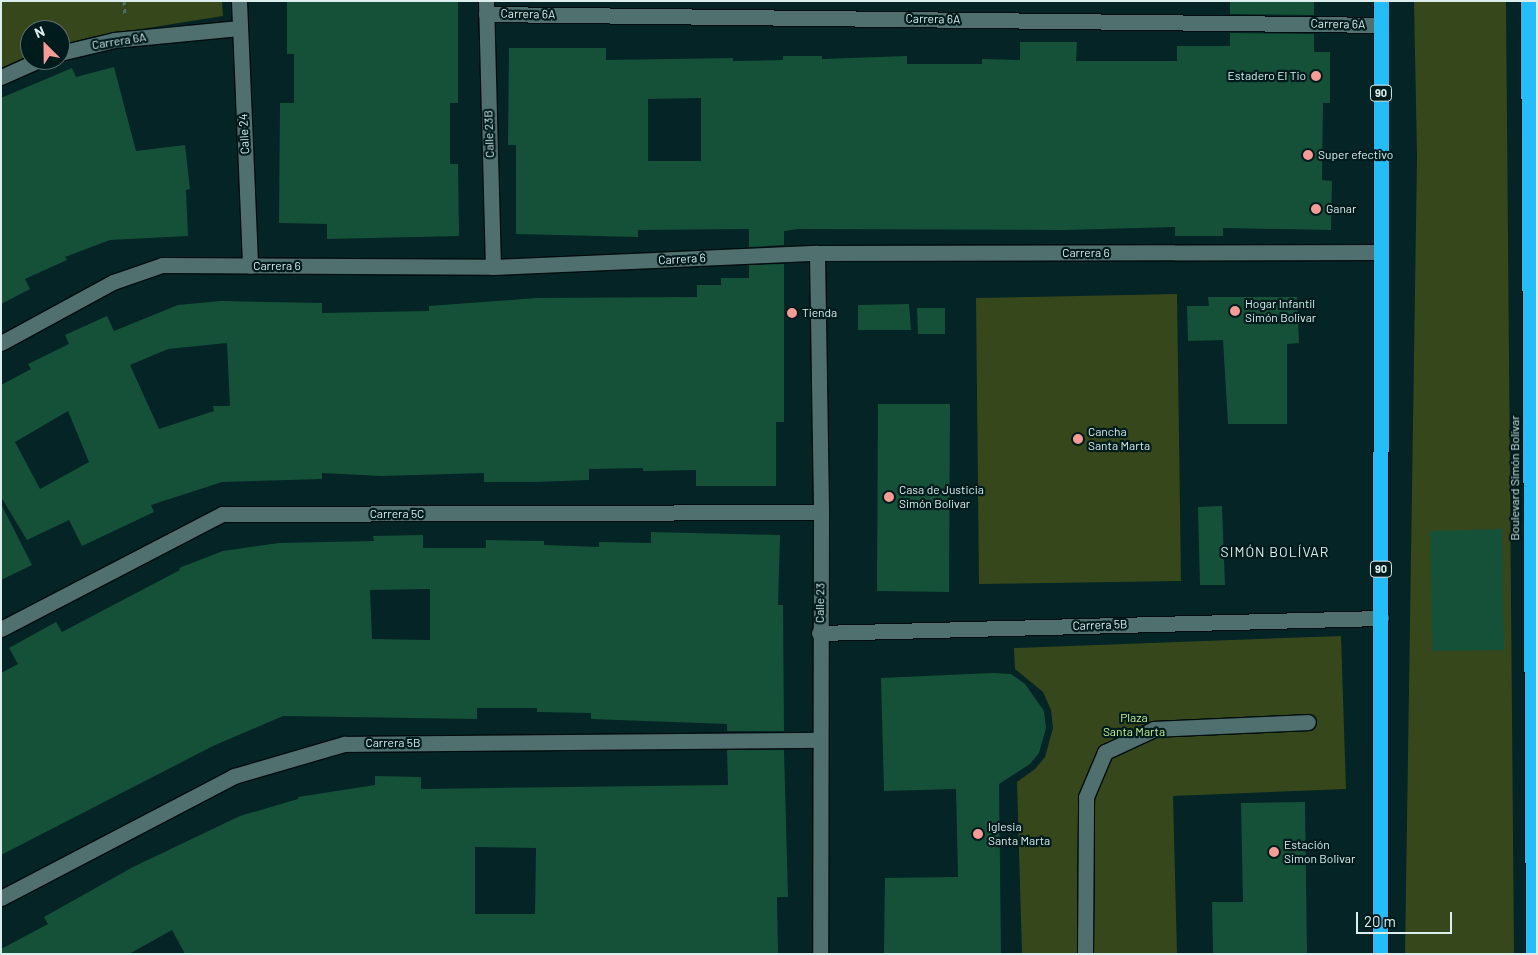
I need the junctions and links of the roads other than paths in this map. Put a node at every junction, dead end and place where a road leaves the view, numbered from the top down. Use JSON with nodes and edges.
{"nodes":[{"id":1,"x":239,"y":1,"type":"edge"},
{"id":2,"x":1381,"y":1,"type":"edge"},
{"id":3,"x":1528,"y":1,"type":"edge"},
{"id":4,"x":486,"y":7,"type":"edge"},
{"id":5,"x":1381,"y":25,"type":"junction"},
{"id":6,"x":1532,"y":25,"type":"edge"},
{"id":7,"x":239,"y":28,"type":"junction"},
{"id":8,"x":70,"y":51,"type":"edge"},
{"id":9,"x":20,"y":68,"type":"edge"},
{"id":10,"x":1,"y":77,"type":"edge"},
{"id":11,"x":817,"y":252,"type":"junction"},
{"id":12,"x":1380,"y":252,"type":"junction"},
{"id":13,"x":250,"y":266,"type":"junction"},
{"id":14,"x":493,"y":267,"type":"junction"},
{"id":15,"x":1533,"y":275,"type":"edge"},
{"id":16,"x":1,"y":343,"type":"edge"},
{"id":17,"x":1533,"y":507,"type":"edge"},
{"id":18,"x":821,"y":512,"type":"junction"},
{"id":19,"x":1381,"y":618,"type":"junction"},
{"id":20,"x":1,"y":629,"type":"edge"},
{"id":21,"x":819,"y":633,"type":"junction"},
{"id":22,"x":1308,"y":722,"type":"dead end"},
{"id":23,"x":819,"y":740,"type":"junction"},
{"id":24,"x":1,"y":898,"type":"edge"},
{"id":25,"x":820,"y":954,"type":"edge"},
{"id":26,"x":1085,"y":954,"type":"edge"},
{"id":27,"x":1380,"y":954,"type":"edge"},
{"id":28,"x":1533,"y":954,"type":"edge"}],
"edges":[{"from":1,"to":7,"type":"street","name":"Calle 24"},
{"from":2,"to":5,"type":"highway","number":"90"},
{"from":3,"to":6,"type":"highway","name":"Boulevard Simón Bolívar"},
{"from":4,"to":5,"type":"street","name":"Carrera 6A"},
{"from":4,"to":14,"type":"street","name":"Calle 23B"},
{"from":5,"to":12,"type":"highway","number":"90"},
{"from":6,"to":15,"type":"highway","name":"Boulevard Simón Bolívar"},
{"from":7,"to":8,"type":"street","name":"Carrera 6A"},
{"from":7,"to":13,"type":"street","name":"Calle 24"},
{"from":9,"to":10,"type":"street"},
{"from":11,"to":12,"type":"street","name":"Carrera 6"},
{"from":11,"to":14,"type":"street","name":"Carrera 6"},
{"from":11,"to":18,"type":"street","name":"Calle 23"},
{"from":12,"to":19,"type":"highway","number":"90"},
{"from":13,"to":14,"type":"street","name":"Carrera 6"},
{"from":13,"to":16,"type":"street","name":"Carrera 6"},
{"from":15,"to":17,"type":"highway","name":"Boulevard Simón Bolívar"},
{"from":17,"to":28,"type":"highway","name":"Boulevard Simón Bolívar"},
{"from":18,"to":20,"type":"street","name":"Carrera 5C"},
{"from":18,"to":21,"type":"street","name":"Calle 23"},
{"from":19,"to":21,"type":"street","name":"Carrera 5B"},
{"from":19,"to":27,"type":"highway","number":"90"},
{"from":21,"to":23,"type":"street","name":"Calle 23"},
{"from":22,"to":26,"type":"street"},
{"from":23,"to":24,"type":"street","name":"Carrera 5B"},
{"from":23,"to":25,"type":"street","name":"Calle 23"}]}
